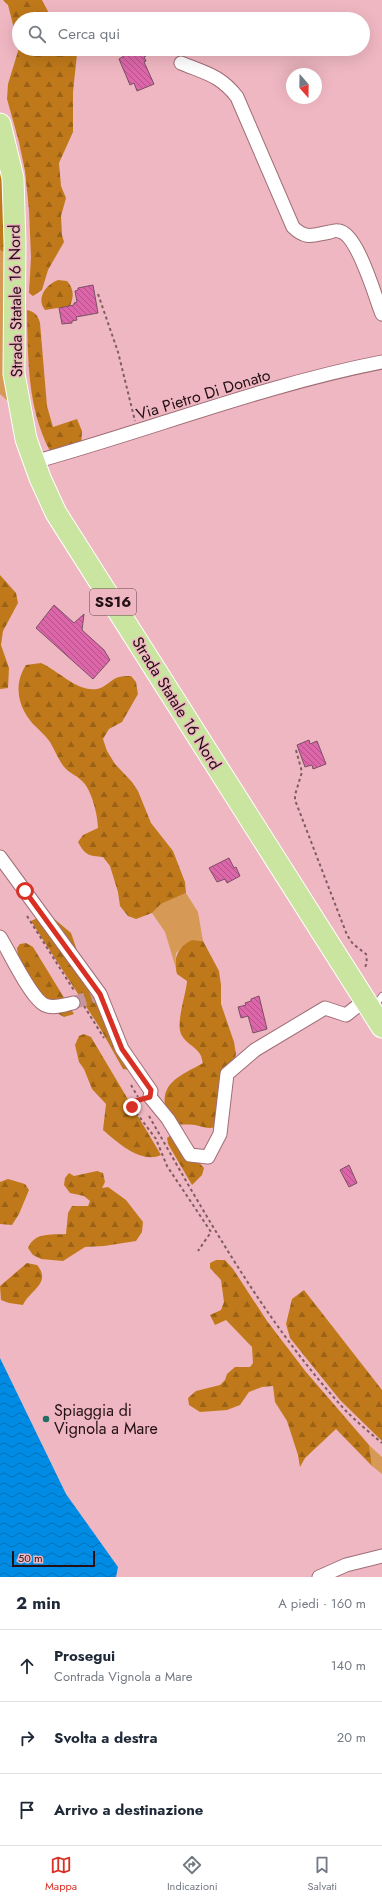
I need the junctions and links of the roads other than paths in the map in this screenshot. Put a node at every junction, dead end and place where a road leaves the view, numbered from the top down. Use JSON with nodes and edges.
{"nodes":[{"id":1,"x":181,"y":63,"type":"dead end"},
{"id":2,"x":0,"y":124,"type":"edge"},
{"id":3,"x":382,"y":314,"type":"edge"},
{"id":4,"x":382,"y":362,"type":"edge"},
{"id":5,"x":34,"y":462,"type":"junction"},
{"id":6,"x":0,"y":857,"type":"edge"},
{"id":7,"x":0,"y":937,"type":"edge"},
{"id":8,"x":73,"y":1004,"type":"tunnel mouth"},
{"id":9,"x":375,"y":1008,"type":"edge"},
{"id":10,"x":382,"y":1556,"type":"edge"},
{"id":11,"x":319,"y":1577,"type":"edge"}],
"edges":[{"from":1,"to":3,"type":"street"},
{"from":2,"to":5,"type":"main road","name":"Strada Statale 16 Nord","number":"SS16"},
{"from":4,"to":5,"type":"street","name":"Via Pietro Di Donato"},
{"from":5,"to":9,"type":"main road","name":"Strada Statale 16 Nord","number":"SS16"},
{"from":6,"to":9,"type":"street"},
{"from":7,"to":8,"type":"street"},
{"from":10,"to":11,"type":"street"}]}
